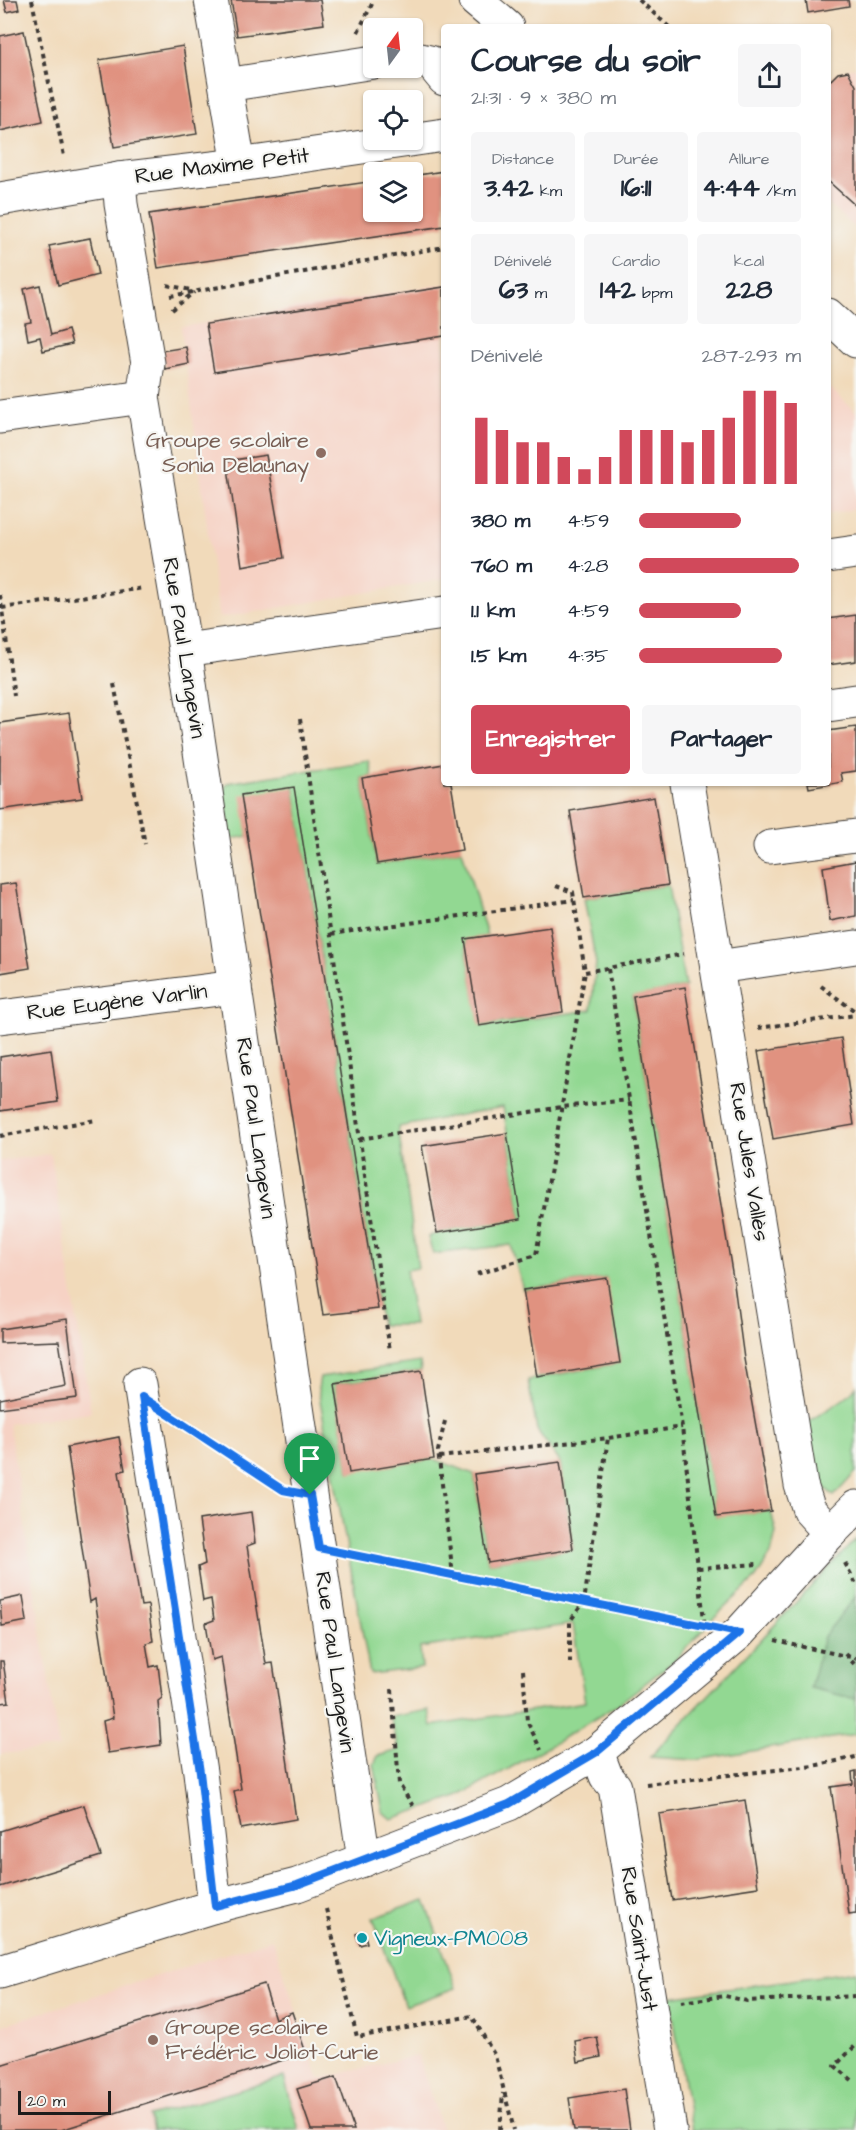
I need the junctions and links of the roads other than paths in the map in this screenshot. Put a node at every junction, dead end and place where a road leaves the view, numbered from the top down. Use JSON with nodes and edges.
{"nodes":[{"id":1,"x":211,"y":0,"type":"edge"},
{"id":2,"x":475,"y":0,"type":"edge"},
{"id":3,"x":503,"y":24,"type":"edge"},
{"id":4,"x":423,"y":60,"type":"edge"},
{"id":5,"x":363,"y":64,"type":"edge"},
{"id":6,"x":441,"y":75,"type":"edge"},
{"id":7,"x":226,"y":85,"type":"junction"},
{"id":8,"x":441,"y":135,"type":"edge"},
{"id":9,"x":239,"y":165,"type":"junction"},
{"id":10,"x":119,"y":179,"type":"junction"},
{"id":11,"x":0,"y":199,"type":"edge"},
{"id":12,"x":831,"y":318,"type":"edge"},
{"id":13,"x":856,"y":341,"type":"edge"},
{"id":14,"x":143,"y":397,"type":"junction"},
{"id":15,"x":0,"y":417,"type":"edge"},
{"id":16,"x":856,"y":552,"type":"edge"},
{"id":17,"x":831,"y":556,"type":"edge"},
{"id":18,"x":441,"y":613,"type":"edge"},
{"id":19,"x":185,"y":650,"type":"junction"},
{"id":20,"x":856,"y":701,"type":"edge"},
{"id":21,"x":831,"y":705,"type":"edge"},
{"id":22,"x":687,"y":786,"type":"edge"},
{"id":23,"x":856,"y":836,"type":"edge"},
{"id":24,"x":770,"y":847,"type":"dead end"},
{"id":25,"x":856,"y":947,"type":"edge"},
{"id":26,"x":716,"y":958,"type":"junction"},
{"id":27,"x":235,"y":987,"type":"junction"},
{"id":28,"x":0,"y":1017,"type":"edge"},
{"id":29,"x":141,"y":1391,"type":"road end"},
{"id":30,"x":856,"y":1507,"type":"edge"},
{"id":31,"x":830,"y":1533,"type":"junction"},
{"id":32,"x":597,"y":1752,"type":"junction"},
{"id":33,"x":364,"y":1860,"type":"junction"},
{"id":34,"x":215,"y":1906,"type":"junction"},
{"id":35,"x":0,"y":1972,"type":"edge"},
{"id":36,"x":670,"y":2130,"type":"edge"}],
"edges":[{"from":1,"to":7,"type":"street"},
{"from":2,"to":3,"type":"street"},
{"from":4,"to":6,"type":"street"},
{"from":5,"to":7,"type":"street"},
{"from":7,"to":9,"type":"street"},
{"from":8,"to":9,"type":"street","name":"Rue Maxime Petit"},
{"from":9,"to":10,"type":"street","name":"Rue Maxime Petit"},
{"from":10,"to":11,"type":"street","name":"Rue Maxime Petit"},
{"from":10,"to":14,"type":"street","name":"Rue Paul Langevin"},
{"from":12,"to":13,"type":"street"},
{"from":14,"to":15,"type":"street"},
{"from":14,"to":19,"type":"street","name":"Rue Paul Langevin"},
{"from":16,"to":17,"type":"street"},
{"from":18,"to":19,"type":"street"},
{"from":19,"to":27,"type":"street","name":"Rue Paul Langevin"},
{"from":20,"to":21,"type":"street"},
{"from":22,"to":26,"type":"street","name":"Rue Jules Vallès"},
{"from":23,"to":24,"type":"street"},
{"from":25,"to":26,"type":"street"},
{"from":26,"to":31,"type":"street","name":"Rue Jules Vallès"},
{"from":27,"to":28,"type":"street","name":"Rue Eugène Varlin"},
{"from":27,"to":33,"type":"street","name":"Rue Paul Langevin"},
{"from":29,"to":34,"type":"street"},
{"from":30,"to":31,"type":"street"},
{"from":31,"to":32,"type":"street"},
{"from":32,"to":33,"type":"street"},
{"from":32,"to":36,"type":"street","name":"Rue Saint-Just"},
{"from":33,"to":34,"type":"street"},
{"from":34,"to":35,"type":"street"}]}
